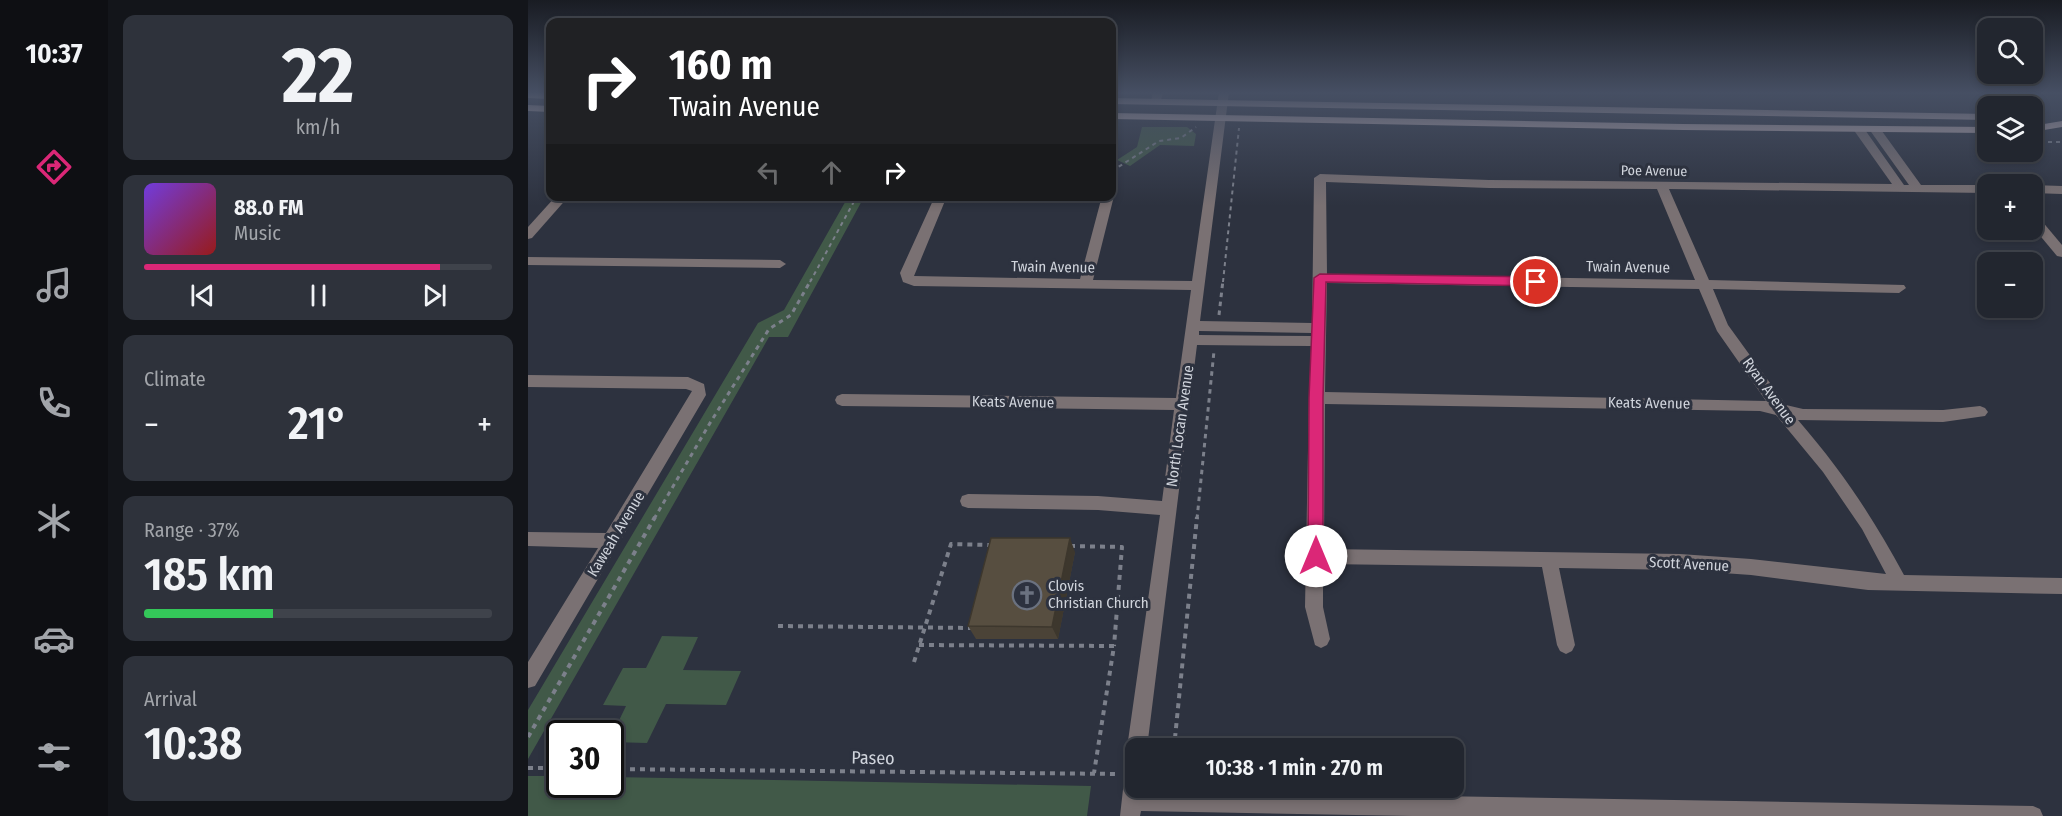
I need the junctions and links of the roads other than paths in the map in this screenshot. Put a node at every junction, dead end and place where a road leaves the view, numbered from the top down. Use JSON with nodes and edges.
{"nodes":[{"id":1,"x":1219,"y":130,"type":"edge"},
{"id":2,"x":1860,"y":130,"type":"edge"},
{"id":3,"x":1876,"y":130,"type":"edge"},
{"id":4,"x":2043,"y":130,"type":"edge"},
{"id":5,"x":2062,"y":131,"type":"edge"},
{"id":6,"x":1662,"y":186,"type":"junction"},
{"id":7,"x":1900,"y":188,"type":"junction"},
{"id":8,"x":1917,"y":188,"type":"junction"},
{"id":9,"x":1977,"y":189,"type":"edge"},
{"id":10,"x":2043,"y":189,"type":"edge"},
{"id":11,"x":2062,"y":190,"type":"edge"},
{"id":12,"x":559,"y":201,"type":"edge"},
{"id":13,"x":939,"y":201,"type":"edge"},
{"id":14,"x":1107,"y":201,"type":"edge"},
{"id":15,"x":2043,"y":230,"type":"edge"},
{"id":16,"x":528,"y":236,"type":"edge"},
{"id":17,"x":2062,"y":253,"type":"edge"},
{"id":18,"x":528,"y":261,"type":"edge"},
{"id":19,"x":780,"y":264,"type":"dead end"},
{"id":20,"x":1320,"y":278,"type":"junction"},
{"id":21,"x":1085,"y":284,"type":"junction"},
{"id":22,"x":1704,"y":285,"type":"junction"},
{"id":23,"x":1199,"y":286,"type":"junction"},
{"id":24,"x":1899,"y":288,"type":"dead end"},
{"id":25,"x":1193,"y":333,"type":"junction"},
{"id":26,"x":1319,"y":335,"type":"junction"},
{"id":27,"x":528,"y":381,"type":"edge"},
{"id":28,"x":1316,"y":398,"type":"junction"},
{"id":29,"x":842,"y":400,"type":"dead end"},
{"id":30,"x":1183,"y":404,"type":"junction"},
{"id":31,"x":1781,"y":410,"type":"junction"},
{"id":32,"x":1980,"y":412,"type":"dead end"},
{"id":33,"x":968,"y":501,"type":"dead end"},
{"id":34,"x":1168,"y":508,"type":"junction"},
{"id":35,"x":528,"y":539,"type":"edge"},
{"id":36,"x":611,"y":541,"type":"junction"},
{"id":37,"x":1316,"y":556,"type":"junction"},
{"id":38,"x":1549,"y":560,"type":"junction"},
{"id":39,"x":1899,"y":582,"type":"junction"},
{"id":40,"x":2062,"y":586,"type":"edge"},
{"id":41,"x":1321,"y":639,"type":"dead end"},
{"id":42,"x":1566,"y":645,"type":"dead end"},
{"id":43,"x":528,"y":679,"type":"edge"},
{"id":44,"x":1138,"y":738,"type":"edge"},
{"id":45,"x":1131,"y":809,"type":"edge"},
{"id":46,"x":1228,"y":809,"type":"edge"},
{"id":47,"x":2033,"y":816,"type":"edge"}],
"edges":[{"from":1,"to":23,"type":"street","name":"North Locan Avenue"},
{"from":2,"to":7,"type":"street"},
{"from":3,"to":8,"type":"street"},
{"from":4,"to":5,"type":"main road"},
{"from":6,"to":7,"type":"street","name":"Poe Avenue"},
{"from":6,"to":20,"type":"street","name":"Poe Avenue"},
{"from":6,"to":22,"type":"street","name":"Ryan Avenue"},
{"from":7,"to":8,"type":"street","name":"Poe Avenue"},
{"from":8,"to":9,"type":"street","name":"Poe Avenue"},
{"from":10,"to":11,"type":"street"},
{"from":12,"to":16,"type":"street"},
{"from":13,"to":21,"type":"street","name":"Twain Avenue"},
{"from":14,"to":21,"type":"street"},
{"from":15,"to":17,"type":"street"},
{"from":18,"to":19,"type":"street"},
{"from":20,"to":22,"type":"street","name":"Twain Avenue"},
{"from":20,"to":26,"type":"street"},
{"from":21,"to":23,"type":"street","name":"Twain Avenue"},
{"from":22,"to":24,"type":"street","name":"Twain Avenue"},
{"from":22,"to":31,"type":"street","name":"Ryan Avenue"},
{"from":23,"to":25,"type":"street","name":"North Locan Avenue"},
{"from":25,"to":26,"type":"street"},
{"from":25,"to":30,"type":"street","name":"North Locan Avenue"},
{"from":26,"to":28,"type":"street"},
{"from":27,"to":36,"type":"street","name":"Kaweah Avenue"},
{"from":28,"to":31,"type":"street","name":"Keats Avenue"},
{"from":28,"to":37,"type":"street"},
{"from":29,"to":30,"type":"street","name":"Keats Avenue"},
{"from":30,"to":34,"type":"street","name":"North Locan Avenue"},
{"from":31,"to":32,"type":"street","name":"Keats Avenue"},
{"from":31,"to":39,"type":"street","name":"Ryan Avenue"},
{"from":33,"to":34,"type":"street"},
{"from":34,"to":44,"type":"street","name":"North Locan Avenue"},
{"from":35,"to":36,"type":"street"},
{"from":36,"to":43,"type":"street","name":"Kaweah Avenue"},
{"from":37,"to":38,"type":"street","name":"Scott Avenue"},
{"from":37,"to":41,"type":"street"},
{"from":38,"to":39,"type":"street","name":"Scott Avenue"},
{"from":38,"to":42,"type":"street"},
{"from":39,"to":40,"type":"street","name":"Scott Avenue"},
{"from":45,"to":46,"type":"street"},
{"from":46,"to":47,"type":"street"}]}
